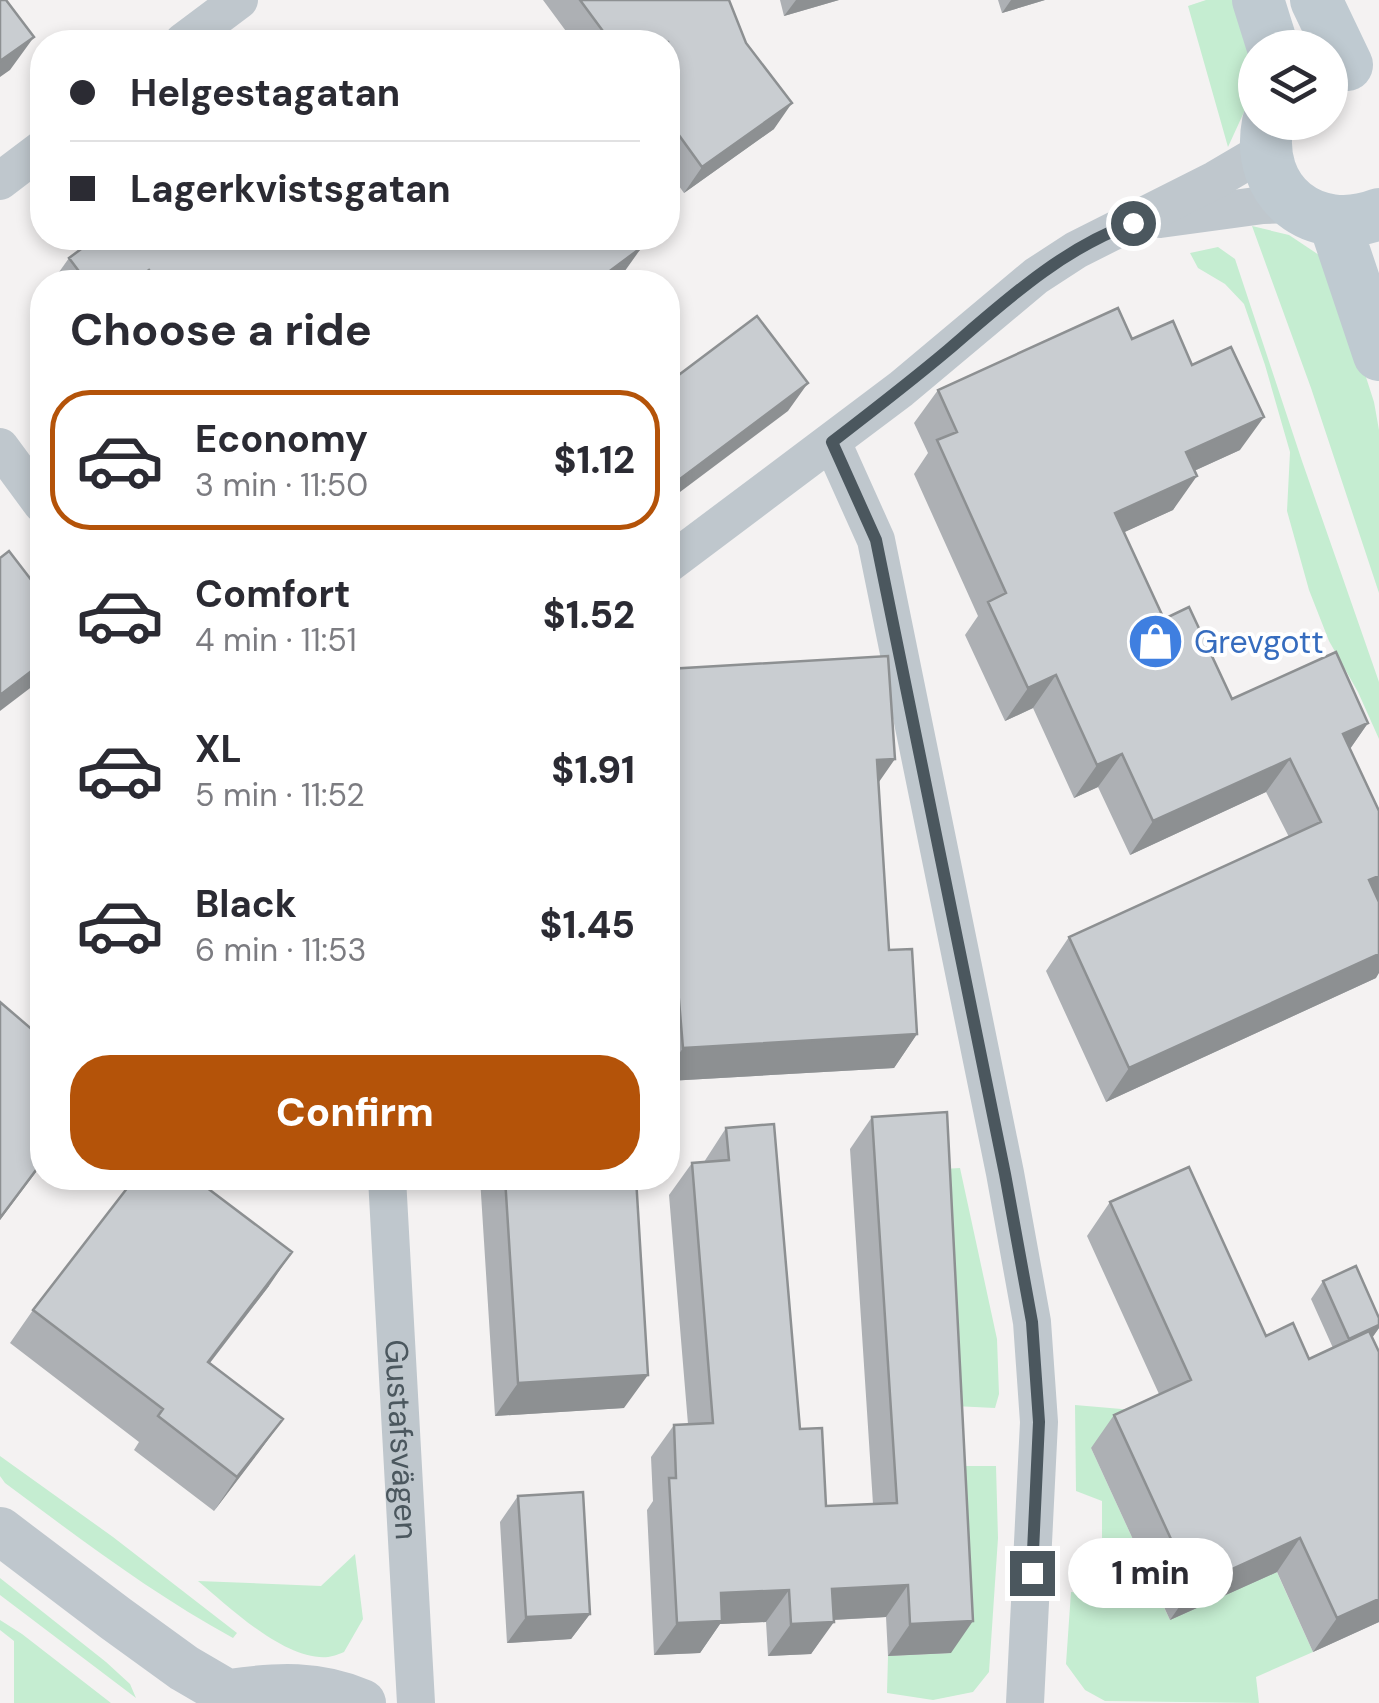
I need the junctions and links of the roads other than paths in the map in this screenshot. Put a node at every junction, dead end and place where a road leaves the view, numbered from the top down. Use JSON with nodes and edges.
{"nodes":[{"id":1,"x":239,"y":0,"type":"edge"},
{"id":2,"x":1258,"y":0,"type":"edge"},
{"id":3,"x":1316,"y":0,"type":"edge"},
{"id":4,"x":200,"y":30,"type":"edge"},
{"id":5,"x":1267,"y":30,"type":"edge"},
{"id":6,"x":1352,"y":69,"type":"edge"},
{"id":7,"x":1262,"y":140,"type":"edge"},
{"id":8,"x":1267,"y":140,"type":"edge"},
{"id":9,"x":30,"y":158,"type":"edge"},
{"id":10,"x":0,"y":181,"type":"edge"},
{"id":11,"x":1335,"y":213,"type":"edge"},
{"id":12,"x":1133,"y":223,"type":"junction"},
{"id":13,"x":1379,"y":355,"type":"edge"},
{"id":14,"x":832,"y":442,"type":"junction"},
{"id":15,"x":0,"y":447,"type":"edge"},
{"id":16,"x":30,"y":488,"type":"edge"},
{"id":17,"x":680,"y":555,"type":"edge"},
{"id":18,"x":387,"y":1190,"type":"edge"},
{"id":19,"x":0,"y":1531,"type":"edge"},
{"id":20,"x":232,"y":1700,"type":"edge"},
{"id":21,"x":362,"y":1703,"type":"edge"},
{"id":22,"x":416,"y":1703,"type":"edge"},
{"id":23,"x":1025,"y":1703,"type":"edge"}],
"edges":[{"from":1,"to":4,"type":"street"},
{"from":2,"to":5,"type":"main road"},
{"from":3,"to":6,"type":"main road"},
{"from":7,"to":12,"type":"street"},
{"from":8,"to":11,"type":"main road"},
{"from":9,"to":10,"type":"street"},
{"from":11,"to":12,"type":"street"},
{"from":11,"to":13,"type":"main road"},
{"from":12,"to":14,"type":"street"},
{"from":14,"to":17,"type":"street"},
{"from":14,"to":23,"type":"street"},
{"from":15,"to":16,"type":"street"},
{"from":18,"to":22,"type":"street","name":"Gustafsvägen"},
{"from":19,"to":20,"type":"street"},
{"from":20,"to":21,"type":"street"}]}
